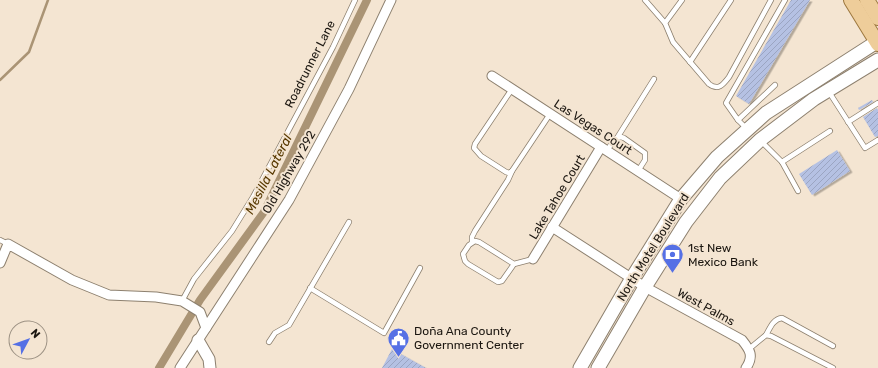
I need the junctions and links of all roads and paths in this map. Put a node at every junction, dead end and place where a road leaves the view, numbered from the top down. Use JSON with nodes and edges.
{"nodes":[{"id":1,"x":355,"y":0,"type":"edge"},
{"id":2,"x":391,"y":0,"type":"edge"},
{"id":3,"x":645,"y":0,"type":"edge"},
{"id":4,"x":682,"y":0,"type":"edge"},
{"id":5,"x":731,"y":0,"type":"edge"},
{"id":6,"x":772,"y":0,"type":"edge"},
{"id":7,"x":785,"y":0,"type":"edge"},
{"id":8,"x":851,"y":0,"type":"edge"},
{"id":9,"x":867,"y":0,"type":"edge"},
{"id":10,"x":878,"y":18,"type":"edge"},
{"id":11,"x":665,"y":23,"type":"junction"},
{"id":12,"x":878,"y":42,"type":"edge"},
{"id":13,"x":878,"y":60,"type":"edge"},
{"id":14,"x":690,"y":62,"type":"junction"},
{"id":15,"x":492,"y":76,"type":"dead end"},
{"id":16,"x":654,"y":78,"type":"dead end"},
{"id":17,"x":776,"y":85,"type":"dead end"},
{"id":18,"x":512,"y":89,"type":"junction"},
{"id":19,"x":828,"y":90,"type":"junction"},
{"id":20,"x":878,"y":103,"type":"edge"},
{"id":21,"x":550,"y":114,"type":"junction"},
{"id":22,"x":738,"y":120,"type":"junction"},
{"id":23,"x":848,"y":122,"type":"junction"},
{"id":24,"x":748,"y":129,"type":"junction"},
{"id":25,"x":830,"y":131,"type":"dead end"},
{"id":26,"x":617,"y":138,"type":"junction"},
{"id":27,"x":760,"y":140,"type":"junction"},
{"id":28,"x":878,"y":140,"type":"edge"},
{"id":29,"x":604,"y":149,"type":"junction"},
{"id":30,"x":782,"y":162,"type":"junction"},
{"id":31,"x":512,"y":171,"type":"junction"},
{"id":32,"x":638,"y":171,"type":"junction"},
{"id":33,"x":798,"y":191,"type":"dead end"},
{"id":34,"x":681,"y":199,"type":"junction"},
{"id":35,"x":349,"y":222,"type":"dead end"},
{"id":36,"x":552,"y":227,"type":"junction"},
{"id":37,"x":4,"y":242,"type":"edge"},
{"id":38,"x":472,"y":242,"type":"junction"},
{"id":39,"x":533,"y":260,"type":"joint"},
{"id":40,"x":0,"y":263,"type":"edge"},
{"id":41,"x":514,"y":264,"type":"junction"},
{"id":42,"x":420,"y":268,"type":"dead end"},
{"id":43,"x":632,"y":278,"type":"junction"},
{"id":44,"x":645,"y":287,"type":"junction"},
{"id":45,"x":310,"y":288,"type":"junction"},
{"id":46,"x":184,"y":302,"type":"junction"},
{"id":47,"x":206,"y":328,"type":"junction"},
{"id":48,"x":766,"y":335,"type":"junction"},
{"id":49,"x":198,"y":340,"type":"junction"},
{"id":50,"x":268,"y":342,"type":"dead end"},
{"id":51,"x":833,"y":346,"type":"dead end"},
{"id":52,"x":750,"y":349,"type":"junction"},
{"id":53,"x":180,"y":368,"type":"edge"},
{"id":54,"x":210,"y":368,"type":"edge"},
{"id":55,"x":580,"y":368,"type":"edge"},
{"id":56,"x":598,"y":368,"type":"edge"},
{"id":57,"x":746,"y":368,"type":"edge"},
{"id":58,"x":833,"y":368,"type":"edge"}],
"edges":[{"from":1,"to":46,"type":"lane","name":"Roadrunner Lane"},
{"from":2,"to":47,"type":"street","name":"Old Highway 292"},
{"from":3,"to":11,"type":"lane"},
{"from":4,"to":11,"type":"lane"},
{"from":5,"to":14,"type":"lane"},
{"from":6,"to":14,"type":"lane"},
{"from":7,"to":22,"type":"lane"},
{"from":8,"to":12,"type":"main road"},
{"from":9,"to":10,"type":"main road"},
{"from":11,"to":14,"type":"lane"},
{"from":12,"to":24,"type":"main road","name":"North Motel Boulevard"},
{"from":13,"to":19,"type":"main road","name":"North Motel Boulevard"},
{"from":15,"to":18,"type":"street","name":"Las Vegas Court"},
{"from":16,"to":26,"type":"lane"},
{"from":17,"to":22,"type":"lane"},
{"from":18,"to":21,"type":"street","name":"Las Vegas Court"},
{"from":18,"to":31,"type":"lane"},
{"from":19,"to":23,"type":"lane"},
{"from":19,"to":27,"type":"main road","name":"North Motel Boulevard"},
{"from":20,"to":23,"type":"lane"},
{"from":21,"to":29,"type":"street","name":"Las Vegas Court"},
{"from":21,"to":31,"type":"lane"},
{"from":22,"to":24,"type":"lane"},
{"from":23,"to":28,"type":"lane"},
{"from":24,"to":27,"type":"main road"},
{"from":24,"to":34,"type":"main road","name":"North Motel Boulevard"},
{"from":25,"to":30,"type":"lane"},
{"from":26,"to":29,"type":"lane"},
{"from":26,"to":32,"type":"lane"},
{"from":27,"to":30,"type":"lane"},
{"from":27,"to":44,"type":"main road","name":"North Motel Boulevard"},
{"from":29,"to":32,"type":"street","name":"Las Vegas Court"},
{"from":29,"to":36,"type":"street","name":"Lake Tahoe Court"},
{"from":30,"to":33,"type":"lane"},
{"from":31,"to":38,"type":"lane"},
{"from":32,"to":34,"type":"street","name":"Las Vegas Court"},
{"from":34,"to":43,"type":"main road","name":"North Motel Boulevard"},
{"from":35,"to":45,"type":"lane"},
{"from":36,"to":39,"type":"street","name":"Lake Tahoe Court"},
{"from":36,"to":43,"type":"street","name":"West Palms"},
{"from":37,"to":40,"type":"street"},
{"from":37,"to":46,"type":"street"},
{"from":38,"to":41,"type":"lane"},
{"from":38,"to":41,"type":"lane"},
{"from":39,"to":41,"type":"lane"},
{"from":42,"to":45,"type":"lane"},
{"from":43,"to":44,"type":"street","name":"West Palms"},
{"from":43,"to":55,"type":"main road","name":"North Motel Boulevard"},
{"from":44,"to":52,"type":"street","name":"West Palms"},
{"from":44,"to":56,"type":"main road","name":"North Motel Boulevard"},
{"from":45,"to":50,"type":"lane"},
{"from":46,"to":47,"type":"street"},
{"from":47,"to":49,"type":"street","name":"Old Highway 292"},
{"from":48,"to":51,"type":"lane"},
{"from":48,"to":52,"type":"lane"},
{"from":48,"to":58,"type":"lane"},
{"from":49,"to":53,"type":"street","name":"Old Highway 292"},
{"from":49,"to":54,"type":"street"},
{"from":52,"to":57,"type":"street"}]}
